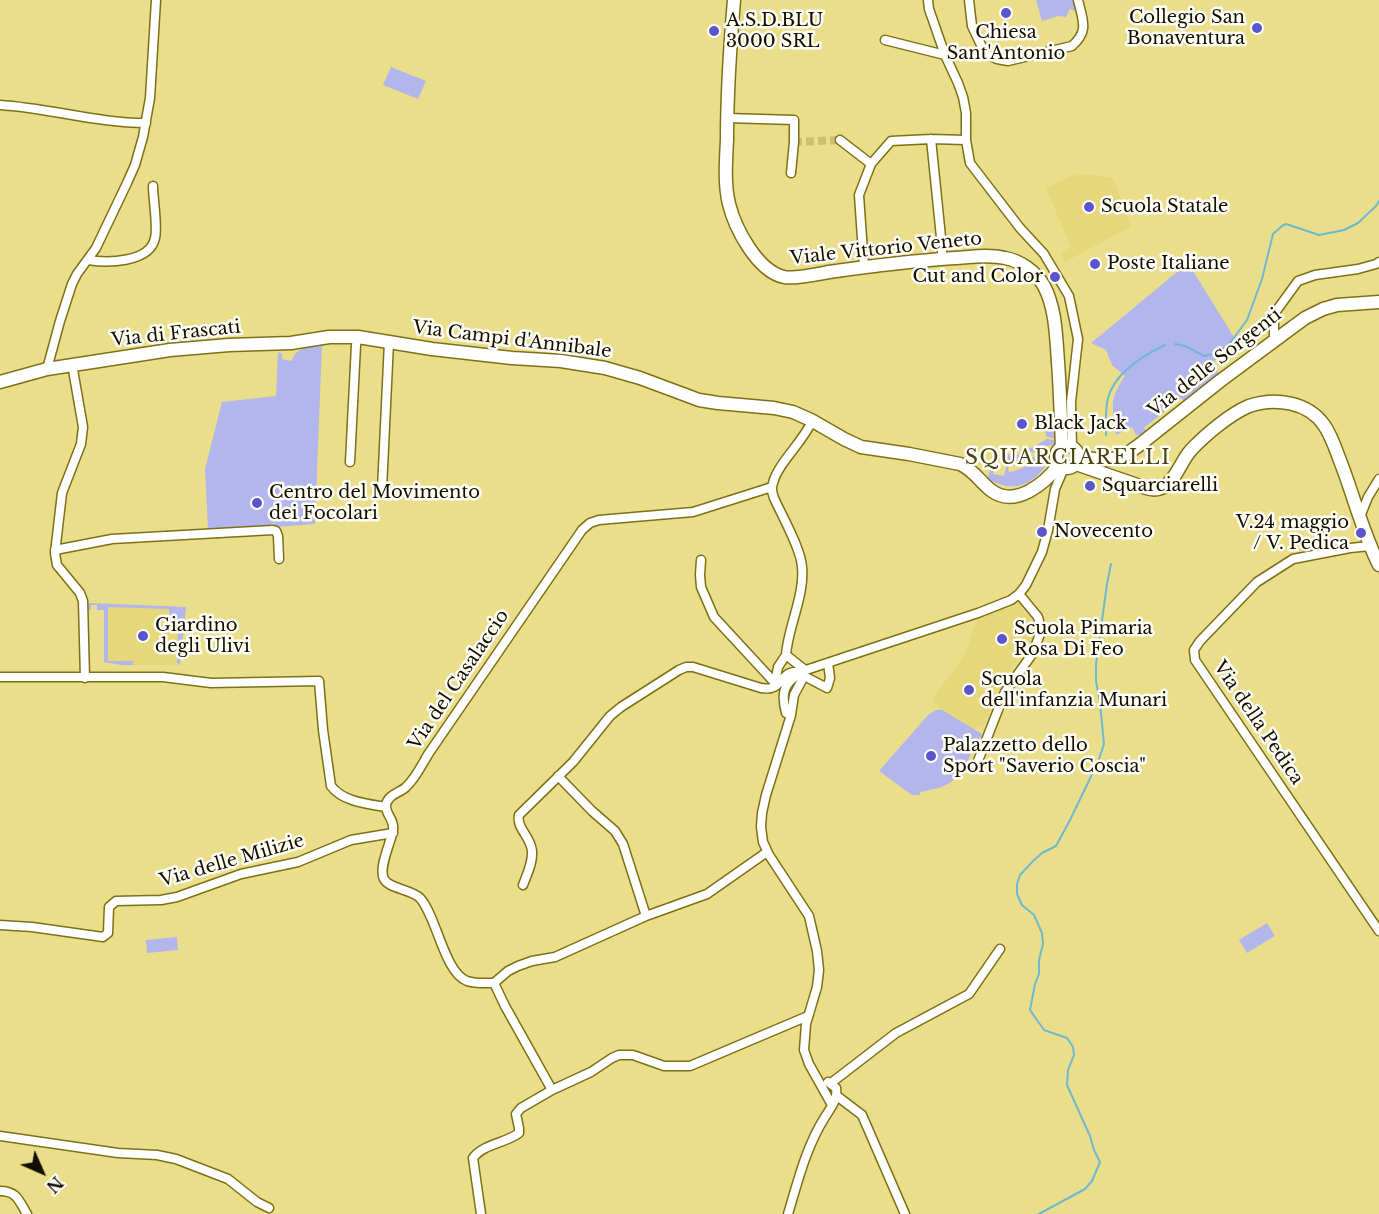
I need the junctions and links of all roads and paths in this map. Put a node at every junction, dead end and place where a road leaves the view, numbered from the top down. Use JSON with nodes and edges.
{"nodes":[{"id":1,"x":156,"y":0,"type":"edge"},
{"id":2,"x":734,"y":0,"type":"edge"},
{"id":3,"x":928,"y":0,"type":"edge"},
{"id":4,"x":969,"y":0,"type":"edge"},
{"id":5,"x":1078,"y":0,"type":"edge"},
{"id":6,"x":885,"y":40,"type":"dead end"},
{"id":7,"x":945,"y":55,"type":"junction"},
{"id":8,"x":0,"y":105,"type":"edge"},
{"id":9,"x":727,"y":117,"type":"junction"},
{"id":10,"x":146,"y":123,"type":"junction"},
{"id":11,"x":931,"y":139,"type":"junction"},
{"id":12,"x":840,"y":140,"type":"tunnel mouth"},
{"id":13,"x":966,"y":140,"type":"junction"},
{"id":14,"x":871,"y":164,"type":"junction"},
{"id":15,"x":791,"y":173,"type":"dead end"},
{"id":16,"x":153,"y":186,"type":"dead end"},
{"id":17,"x":942,"y":259,"type":"junction"},
{"id":18,"x":88,"y":260,"type":"junction"},
{"id":19,"x":1379,"y":262,"type":"edge"},
{"id":20,"x":864,"y":267,"type":"junction"},
{"id":21,"x":1379,"y":302,"type":"edge"},
{"id":22,"x":358,"y":337,"type":"junction"},
{"id":23,"x":1274,"y":340,"type":"junction"},
{"id":24,"x":389,"y":342,"type":"junction"},
{"id":25,"x":72,"y":364,"type":"junction"},
{"id":26,"x":47,"y":369,"type":"junction"},
{"id":27,"x":0,"y":382,"type":"edge"},
{"id":28,"x":812,"y":421,"type":"junction"},
{"id":29,"x":1068,"y":458,"type":"junction"},
{"id":30,"x":350,"y":462,"type":"dead end"},
{"id":31,"x":1379,"y":479,"type":"edge"},
{"id":32,"x":772,"y":487,"type":"junction"},
{"id":33,"x":382,"y":489,"type":"dead end"},
{"id":34,"x":1360,"y":517,"type":"junction"},
{"id":35,"x":1370,"y":546,"type":"junction"},
{"id":36,"x":55,"y":550,"type":"junction"},
{"id":37,"x":279,"y":559,"type":"dead end"},
{"id":38,"x":701,"y":560,"type":"dead end"},
{"id":39,"x":1379,"y":565,"type":"edge"},
{"id":40,"x":1019,"y":594,"type":"junction"},
{"id":41,"x":786,"y":655,"type":"junction"},
{"id":42,"x":796,"y":663,"type":"junction"},
{"id":43,"x":828,"y":663,"type":"junction"},
{"id":44,"x":802,"y":674,"type":"junction"},
{"id":45,"x":0,"y":677,"type":"edge"},
{"id":46,"x":85,"y":678,"type":"junction"},
{"id":47,"x":773,"y":686,"type":"junction"},
{"id":48,"x":976,"y":766,"type":"dead end"},
{"id":49,"x":558,"y":776,"type":"junction"},
{"id":50,"x":386,"y":807,"type":"junction"},
{"id":51,"x":393,"y":833,"type":"junction"},
{"id":52,"x":767,"y":852,"type":"junction"},
{"id":53,"x":523,"y":885,"type":"dead end"},
{"id":54,"x":646,"y":916,"type":"junction"},
{"id":55,"x":0,"y":925,"type":"edge"},
{"id":56,"x":1379,"y":931,"type":"edge"},
{"id":57,"x":1000,"y":949,"type":"dead end"},
{"id":58,"x":494,"y":983,"type":"junction"},
{"id":59,"x":807,"y":1016,"type":"junction"},
{"id":60,"x":817,"y":1076,"type":"junction"},
{"id":61,"x":831,"y":1083,"type":"junction"},
{"id":62,"x":552,"y":1090,"type":"junction"},
{"id":63,"x":837,"y":1096,"type":"junction"},
{"id":64,"x":832,"y":1105,"type":"junction"},
{"id":65,"x":0,"y":1136,"type":"edge"},
{"id":66,"x":0,"y":1191,"type":"edge"},
{"id":67,"x":269,"y":1208,"type":"dead end"},
{"id":68,"x":27,"y":1214,"type":"edge"},
{"id":69,"x":481,"y":1214,"type":"edge"},
{"id":70,"x":788,"y":1214,"type":"edge"},
{"id":71,"x":905,"y":1214,"type":"edge"}],
"edges":[{"from":1,"to":10,"type":"street"},
{"from":2,"to":9,"type":"main road","name":"Viale Vittorio Veneto"},
{"from":3,"to":7,"type":"street"},
{"from":4,"to":5,"type":"street"},
{"from":6,"to":7,"type":"street"},
{"from":7,"to":13,"type":"street"},
{"from":8,"to":10,"type":"street"},
{"from":9,"to":15,"type":"street"},
{"from":9,"to":20,"type":"main road","name":"Viale Vittorio Veneto"},
{"from":10,"to":18,"type":"street"},
{"from":11,"to":13,"type":"street"},
{"from":11,"to":14,"type":"street"},
{"from":11,"to":17,"type":"street"},
{"from":12,"to":14,"type":"street"},
{"from":13,"to":29,"type":"street"},
{"from":14,"to":20,"type":"street"},
{"from":16,"to":18,"type":"street"},
{"from":17,"to":20,"type":"main road","name":"Viale Vittorio Veneto"},
{"from":17,"to":29,"type":"main road","name":"Viale Vittorio Veneto"},
{"from":18,"to":26,"type":"street"},
{"from":19,"to":23,"type":"street"},
{"from":21,"to":23,"type":"main road","name":"Via delle Sorgenti"},
{"from":22,"to":24,"type":"main road","name":"Via di Frascati"},
{"from":22,"to":25,"type":"main road","name":"Via di Frascati"},
{"from":22,"to":30,"type":"street"},
{"from":23,"to":29,"type":"main road","name":"Via delle Sorgenti"},
{"from":24,"to":28,"type":"main road","name":"Via Campi d'Annibale"},
{"from":24,"to":33,"type":"street"},
{"from":25,"to":26,"type":"main road","name":"Via di Frascati"},
{"from":25,"to":36,"type":"street"},
{"from":26,"to":27,"type":"main road","name":"Via di Frascati"},
{"from":28,"to":29,"type":"main road","name":"Via Campi d'Annibale"},
{"from":28,"to":32,"type":"street"},
{"from":29,"to":34,"type":"main road"},
{"from":29,"to":40,"type":"street"},
{"from":31,"to":34,"type":"street"},
{"from":32,"to":41,"type":"street"},
{"from":32,"to":50,"type":"street","name":"Via del Casalaccio"},
{"from":34,"to":35,"type":"main road"},
{"from":35,"to":39,"type":"main road"},
{"from":35,"to":56,"type":"street","name":"Via della Pedica"},
{"from":36,"to":37,"type":"street"},
{"from":36,"to":46,"type":"street"},
{"from":38,"to":47,"type":"street"},
{"from":40,"to":43,"type":"street"},
{"from":40,"to":48,"type":"street"},
{"from":41,"to":42,"type":"street"},
{"from":41,"to":47,"type":"street"},
{"from":42,"to":44,"type":"street"},
{"from":42,"to":47,"type":"street"},
{"from":43,"to":44,"type":"street"},
{"from":43,"to":44,"type":"street"},
{"from":44,"to":47,"type":"street"},
{"from":44,"to":52,"type":"street"},
{"from":45,"to":46,"type":"street"},
{"from":46,"to":50,"type":"street"},
{"from":47,"to":49,"type":"street"},
{"from":49,"to":53,"type":"street"},
{"from":49,"to":54,"type":"street"},
{"from":50,"to":51,"type":"street"},
{"from":51,"to":55,"type":"street","name":"Via delle Milizie"},
{"from":51,"to":58,"type":"street"},
{"from":52,"to":54,"type":"street"},
{"from":52,"to":59,"type":"street"},
{"from":54,"to":58,"type":"street"},
{"from":57,"to":61,"type":"street"},
{"from":58,"to":62,"type":"street"},
{"from":59,"to":60,"type":"street"},
{"from":59,"to":62,"type":"street"},
{"from":60,"to":61,"type":"street"},
{"from":60,"to":64,"type":"street"},
{"from":61,"to":63,"type":"street"},
{"from":62,"to":69,"type":"street"},
{"from":63,"to":64,"type":"street"},
{"from":63,"to":71,"type":"street"},
{"from":64,"to":70,"type":"street"},
{"from":65,"to":67,"type":"street"},
{"from":66,"to":68,"type":"street"}]}
